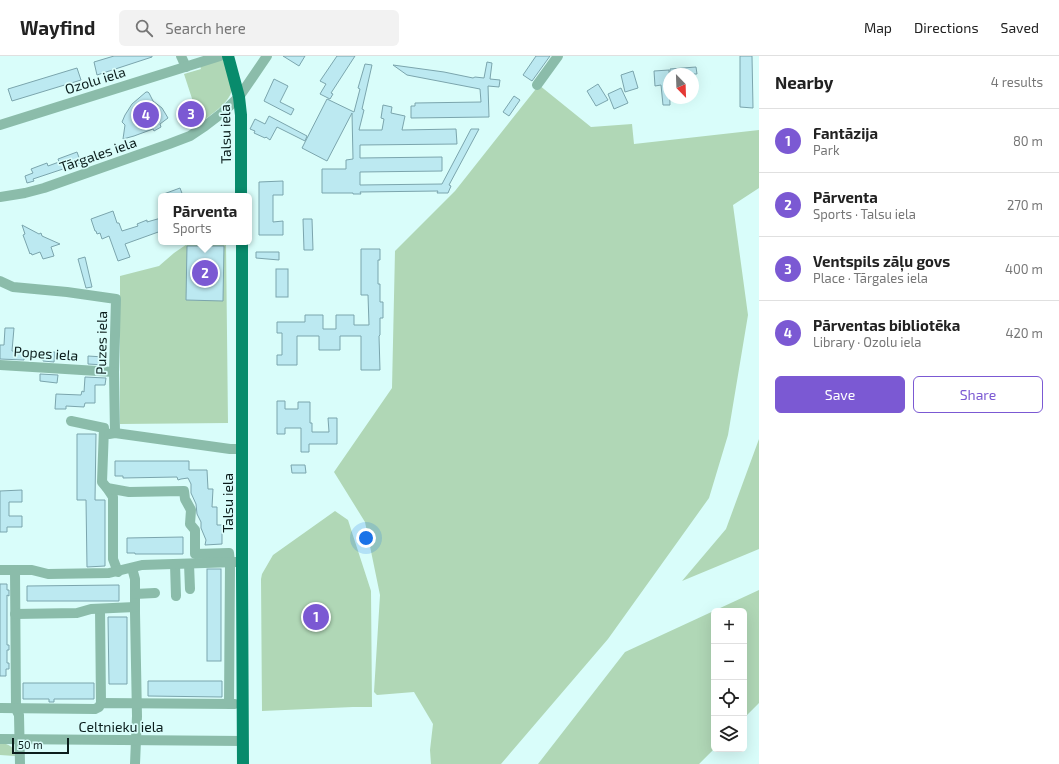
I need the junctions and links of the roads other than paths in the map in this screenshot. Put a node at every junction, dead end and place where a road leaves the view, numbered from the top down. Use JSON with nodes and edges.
{"nodes":[{"id":1,"x":180,"y":56,"type":"edge"},
{"id":2,"x":220,"y":56,"type":"edge"},
{"id":3,"x":228,"y":56,"type":"edge"},
{"id":4,"x":267,"y":56,"type":"edge"},
{"id":5,"x":558,"y":56,"type":"edge"},
{"id":6,"x":186,"y":67,"type":"junction"},
{"id":7,"x":537,"y":85,"type":"dead end"},
{"id":8,"x":239,"y":97,"type":"junction"},
{"id":9,"x":0,"y":125,"type":"edge"},
{"id":10,"x":242,"y":193,"type":"edge"},
{"id":11,"x":0,"y":197,"type":"edge"},
{"id":12,"x":242,"y":245,"type":"edge"},
{"id":13,"x":0,"y":281,"type":"edge"},
{"id":14,"x":0,"y":364,"type":"edge"},
{"id":15,"x":114,"y":372,"type":"junction"},
{"id":16,"x":71,"y":421,"type":"dead end"},
{"id":17,"x":115,"y":433,"type":"junction"},
{"id":18,"x":103,"y":434,"type":"junction"},
{"id":19,"x":242,"y":449,"type":"junction"},
{"id":20,"x":107,"y":488,"type":"junction"},
{"id":21,"x":193,"y":561,"type":"junction"},
{"id":22,"x":236,"y":562,"type":"junction"},
{"id":23,"x":175,"y":564,"type":"junction"},
{"id":24,"x":132,"y":568,"type":"junction"},
{"id":25,"x":0,"y":570,"type":"edge"},
{"id":26,"x":15,"y":570,"type":"junction"},
{"id":27,"x":118,"y":572,"type":"junction"},
{"id":28,"x":190,"y":589,"type":"dead end"},
{"id":29,"x":155,"y":593,"type":"dead end"},
{"id":30,"x":135,"y":594,"type":"junction"},
{"id":31,"x":176,"y":596,"type":"dead end"},
{"id":32,"x":135,"y":607,"type":"junction"},
{"id":33,"x":100,"y":609,"type":"junction"},
{"id":34,"x":15,"y":614,"type":"junction"},
{"id":35,"x":101,"y":703,"type":"junction"},
{"id":36,"x":137,"y":703,"type":"junction"},
{"id":37,"x":230,"y":704,"type":"junction"},
{"id":38,"x":242,"y":705,"type":"junction"},
{"id":39,"x":0,"y":708,"type":"edge"},
{"id":40,"x":16,"y":709,"type":"junction"},
{"id":41,"x":0,"y":739,"type":"edge"},
{"id":42,"x":20,"y":739,"type":"junction"},
{"id":43,"x":137,"y":740,"type":"junction"},
{"id":44,"x":243,"y":741,"type":"junction"},
{"id":45,"x":20,"y":764,"type":"edge"},
{"id":46,"x":135,"y":764,"type":"edge"},
{"id":47,"x":243,"y":764,"type":"edge"}],
"edges":[{"from":1,"to":6,"type":"street"},
{"from":2,"to":6,"type":"street","name":"Ozolu iela"},
{"from":3,"to":8,"type":"main road"},
{"from":4,"to":8,"type":"street","name":"Talsu iela"},
{"from":5,"to":7,"type":"street"},
{"from":6,"to":9,"type":"street","name":"Ozolu iela"},
{"from":8,"to":10,"type":"main road","name":"Talsu iela"},
{"from":8,"to":11,"type":"street","name":"Tārgales iela"},
{"from":12,"to":19,"type":"main road","name":"Talsu iela"},
{"from":13,"to":15,"type":"street","name":"Puzes iela"},
{"from":14,"to":15,"type":"street","name":"Popes iela"},
{"from":15,"to":17,"type":"street","name":"Puzes iela"},
{"from":16,"to":18,"type":"street"},
{"from":17,"to":18,"type":"street"},
{"from":17,"to":19,"type":"street"},
{"from":18,"to":20,"type":"street"},
{"from":19,"to":22,"type":"main road","name":"Talsu iela"},
{"from":20,"to":21,"type":"street"},
{"from":20,"to":27,"type":"street"},
{"from":21,"to":22,"type":"street"},
{"from":21,"to":23,"type":"street"},
{"from":21,"to":28,"type":"street"},
{"from":22,"to":37,"type":"street"},
{"from":22,"to":38,"type":"main road","name":"Talsu iela"},
{"from":23,"to":24,"type":"street"},
{"from":23,"to":31,"type":"street"},
{"from":24,"to":27,"type":"street"},
{"from":24,"to":30,"type":"street"},
{"from":25,"to":26,"type":"street"},
{"from":26,"to":27,"type":"street"},
{"from":26,"to":34,"type":"street"},
{"from":29,"to":30,"type":"street"},
{"from":30,"to":32,"type":"street"},
{"from":32,"to":33,"type":"street"},
{"from":32,"to":36,"type":"street"},
{"from":33,"to":34,"type":"street"},
{"from":33,"to":35,"type":"street"},
{"from":34,"to":40,"type":"street"},
{"from":35,"to":36,"type":"street"},
{"from":35,"to":40,"type":"street"},
{"from":36,"to":37,"type":"street"},
{"from":36,"to":43,"type":"street"},
{"from":37,"to":38,"type":"street"},
{"from":38,"to":44,"type":"main road","name":"Talsu iela"},
{"from":39,"to":40,"type":"street"},
{"from":40,"to":42,"type":"street"},
{"from":41,"to":42,"type":"street","name":"Celtnieku iela"},
{"from":42,"to":43,"type":"street","name":"Celtnieku iela"},
{"from":42,"to":45,"type":"street"},
{"from":43,"to":44,"type":"street","name":"Celtnieku iela"},
{"from":43,"to":46,"type":"street"},
{"from":44,"to":47,"type":"main road","name":"Talsu iela"}]}
